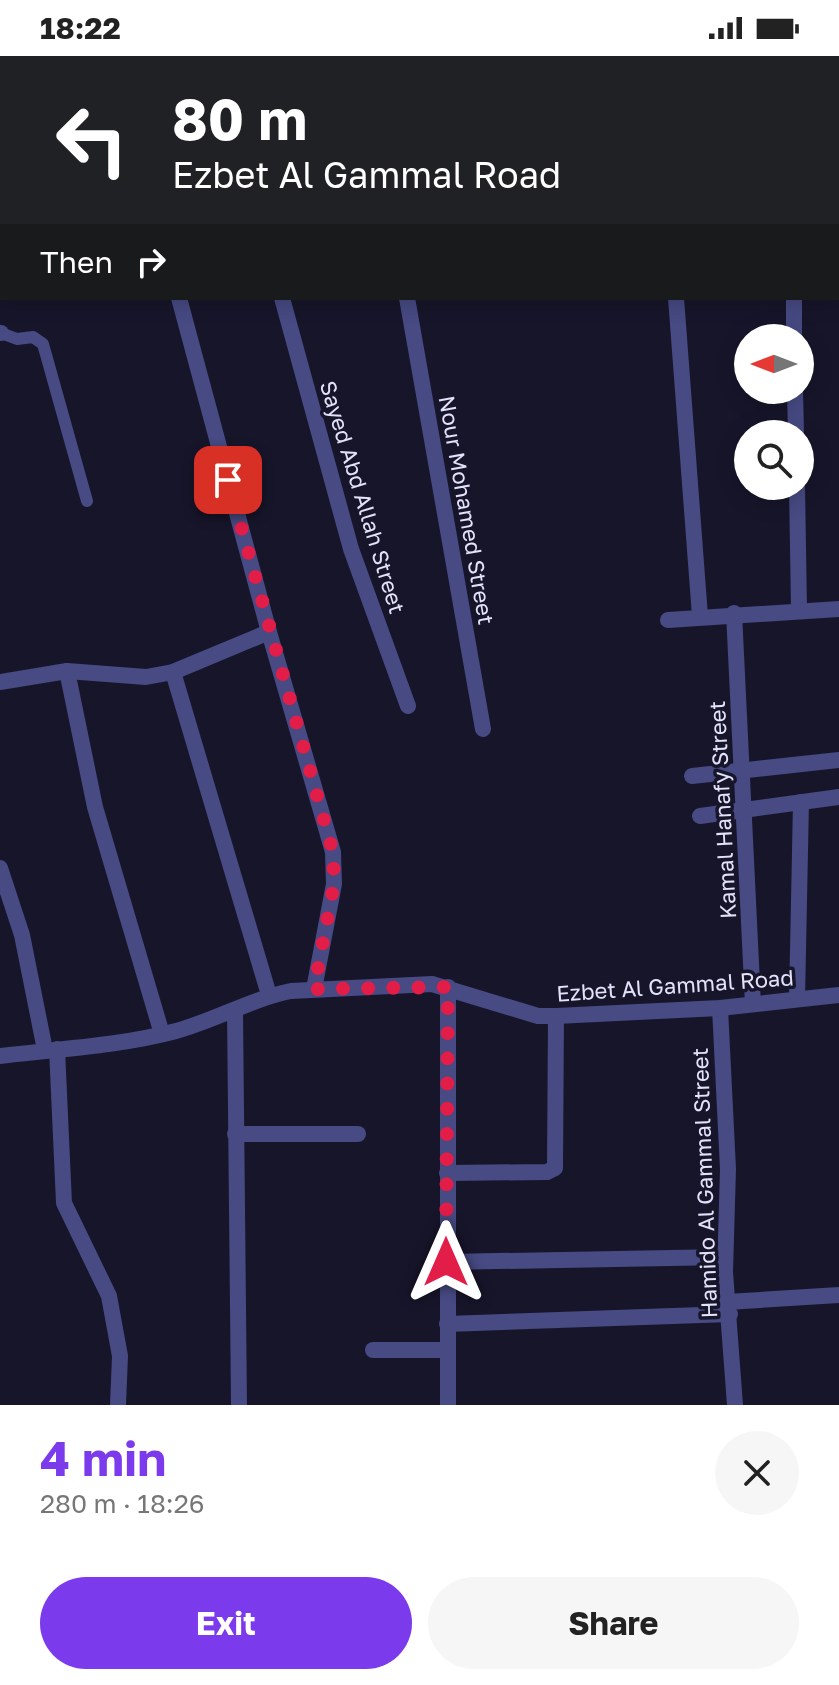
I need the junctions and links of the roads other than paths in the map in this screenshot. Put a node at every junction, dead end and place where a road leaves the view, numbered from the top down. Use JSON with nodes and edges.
{"nodes":[{"id":1,"x":180,"y":300,"type":"edge"},
{"id":2,"x":283,"y":300,"type":"edge"},
{"id":3,"x":407,"y":300,"type":"edge"},
{"id":4,"x":676,"y":300,"type":"edge"},
{"id":5,"x":794,"y":300,"type":"edge"},
{"id":6,"x":794,"y":324,"type":"edge"},
{"id":7,"x":0,"y":333,"type":"edge"},
{"id":8,"x":797,"y":500,"type":"edge"},
{"id":9,"x":87,"y":501,"type":"dead end"},
{"id":10,"x":799,"y":609,"type":"junction"},
{"id":11,"x":839,"y":609,"type":"edge"},
{"id":12,"x":734,"y":613,"type":"junction"},
{"id":13,"x":700,"y":616,"type":"junction"},
{"id":14,"x":668,"y":620,"type":"dead end"},
{"id":15,"x":269,"y":632,"type":"junction"},
{"id":16,"x":67,"y":671,"type":"junction"},
{"id":17,"x":173,"y":672,"type":"junction"},
{"id":18,"x":0,"y":682,"type":"edge"},
{"id":19,"x":408,"y":706,"type":"dead end"},
{"id":20,"x":483,"y":729,"type":"dead end"},
{"id":21,"x":839,"y":760,"type":"edge"},
{"id":22,"x":742,"y":770,"type":"junction"},
{"id":23,"x":692,"y":776,"type":"dead end"},
{"id":24,"x":839,"y":797,"type":"edge"},
{"id":25,"x":801,"y":802,"type":"junction"},
{"id":26,"x":743,"y":810,"type":"junction"},
{"id":27,"x":700,"y":816,"type":"dead end"},
{"id":28,"x":0,"y":868,"type":"edge"},
{"id":29,"x":448,"y":987,"type":"junction"},
{"id":30,"x":314,"y":989,"type":"junction"},
{"id":31,"x":269,"y":995,"type":"junction"},
{"id":32,"x":839,"y":995,"type":"edge"},
{"id":33,"x":797,"y":999,"type":"junction"},
{"id":34,"x":753,"y":1004,"type":"junction"},
{"id":35,"x":720,"y":1008,"type":"junction"},
{"id":36,"x":235,"y":1011,"type":"junction"},
{"id":37,"x":556,"y":1016,"type":"junction"},
{"id":38,"x":162,"y":1034,"type":"junction"},
{"id":39,"x":51,"y":1050,"type":"junction"},
{"id":40,"x":0,"y":1056,"type":"edge"},
{"id":41,"x":235,"y":1134,"type":"junction"},
{"id":42,"x":358,"y":1134,"type":"dead end"},
{"id":43,"x":447,"y":1173,"type":"junction"},
{"id":44,"x":725,"y":1257,"type":"junction"},
{"id":45,"x":446,"y":1262,"type":"junction"},
{"id":46,"x":839,"y":1295,"type":"edge"},
{"id":47,"x":728,"y":1308,"type":"junction"},
{"id":48,"x":447,"y":1324,"type":"junction"},
{"id":49,"x":373,"y":1350,"type":"dead end"},
{"id":50,"x":448,"y":1350,"type":"junction"},
{"id":51,"x":118,"y":1405,"type":"edge"},
{"id":52,"x":239,"y":1405,"type":"edge"},
{"id":53,"x":448,"y":1405,"type":"edge"},
{"id":54,"x":735,"y":1405,"type":"edge"}],
"edges":[{"from":1,"to":15,"type":"street"},
{"from":2,"to":19,"type":"street","name":"Sayed Abd Allah Street"},
{"from":3,"to":20,"type":"street","name":"Nour Mohamed Street"},
{"from":4,"to":13,"type":"street"},
{"from":5,"to":6,"type":"street"},
{"from":7,"to":9,"type":"lane"},
{"from":8,"to":10,"type":"street"},
{"from":10,"to":11,"type":"street"},
{"from":10,"to":12,"type":"street"},
{"from":12,"to":13,"type":"street"},
{"from":12,"to":22,"type":"street","name":"Kamal Hanafy Street"},
{"from":13,"to":14,"type":"street"},
{"from":15,"to":17,"type":"street"},
{"from":15,"to":30,"type":"street"},
{"from":16,"to":17,"type":"street"},
{"from":16,"to":18,"type":"street"},
{"from":16,"to":38,"type":"street"},
{"from":17,"to":31,"type":"street"},
{"from":21,"to":22,"type":"street"},
{"from":22,"to":23,"type":"street"},
{"from":22,"to":26,"type":"street","name":"Kamal Hanafy Street"},
{"from":24,"to":25,"type":"street"},
{"from":25,"to":26,"type":"street"},
{"from":25,"to":33,"type":"street"},
{"from":26,"to":27,"type":"street"},
{"from":26,"to":34,"type":"street","name":"Kamal Hanafy Street"},
{"from":28,"to":39,"type":"street"},
{"from":29,"to":30,"type":"street","name":"Ezbet Al Gammal Road"},
{"from":29,"to":37,"type":"street","name":"Ezbet Al Gammal Road"},
{"from":29,"to":43,"type":"street"},
{"from":30,"to":31,"type":"street","name":"Ezbet Al Gammal Road"},
{"from":31,"to":36,"type":"street","name":"Ezbet Al Gammal Road"},
{"from":32,"to":33,"type":"street","name":"Ezbet Al Gammal Road"},
{"from":33,"to":34,"type":"street","name":"Ezbet Al Gammal Road"},
{"from":34,"to":35,"type":"street","name":"Ezbet Al Gammal Road"},
{"from":35,"to":37,"type":"street","name":"Ezbet Al Gammal Road"},
{"from":35,"to":44,"type":"street","name":"Hamido Al Gammal Street"},
{"from":36,"to":38,"type":"street","name":"Ezbet Al Gammal Road"},
{"from":36,"to":41,"type":"street"},
{"from":37,"to":43,"type":"street"},
{"from":38,"to":39,"type":"street","name":"Ezbet Al Gammal Road"},
{"from":39,"to":40,"type":"street","name":"Ezbet Al Gammal Road"},
{"from":39,"to":51,"type":"street"},
{"from":41,"to":42,"type":"street"},
{"from":41,"to":52,"type":"street"},
{"from":43,"to":45,"type":"street"},
{"from":44,"to":45,"type":"street"},
{"from":44,"to":47,"type":"street","name":"Hamido Al Gammal Street"},
{"from":45,"to":48,"type":"street"},
{"from":46,"to":47,"type":"street"},
{"from":47,"to":48,"type":"street"},
{"from":47,"to":54,"type":"street","name":"Hamido Al Gammal Street"},
{"from":48,"to":50,"type":"street"},
{"from":49,"to":50,"type":"street"},
{"from":50,"to":53,"type":"street"}]}
